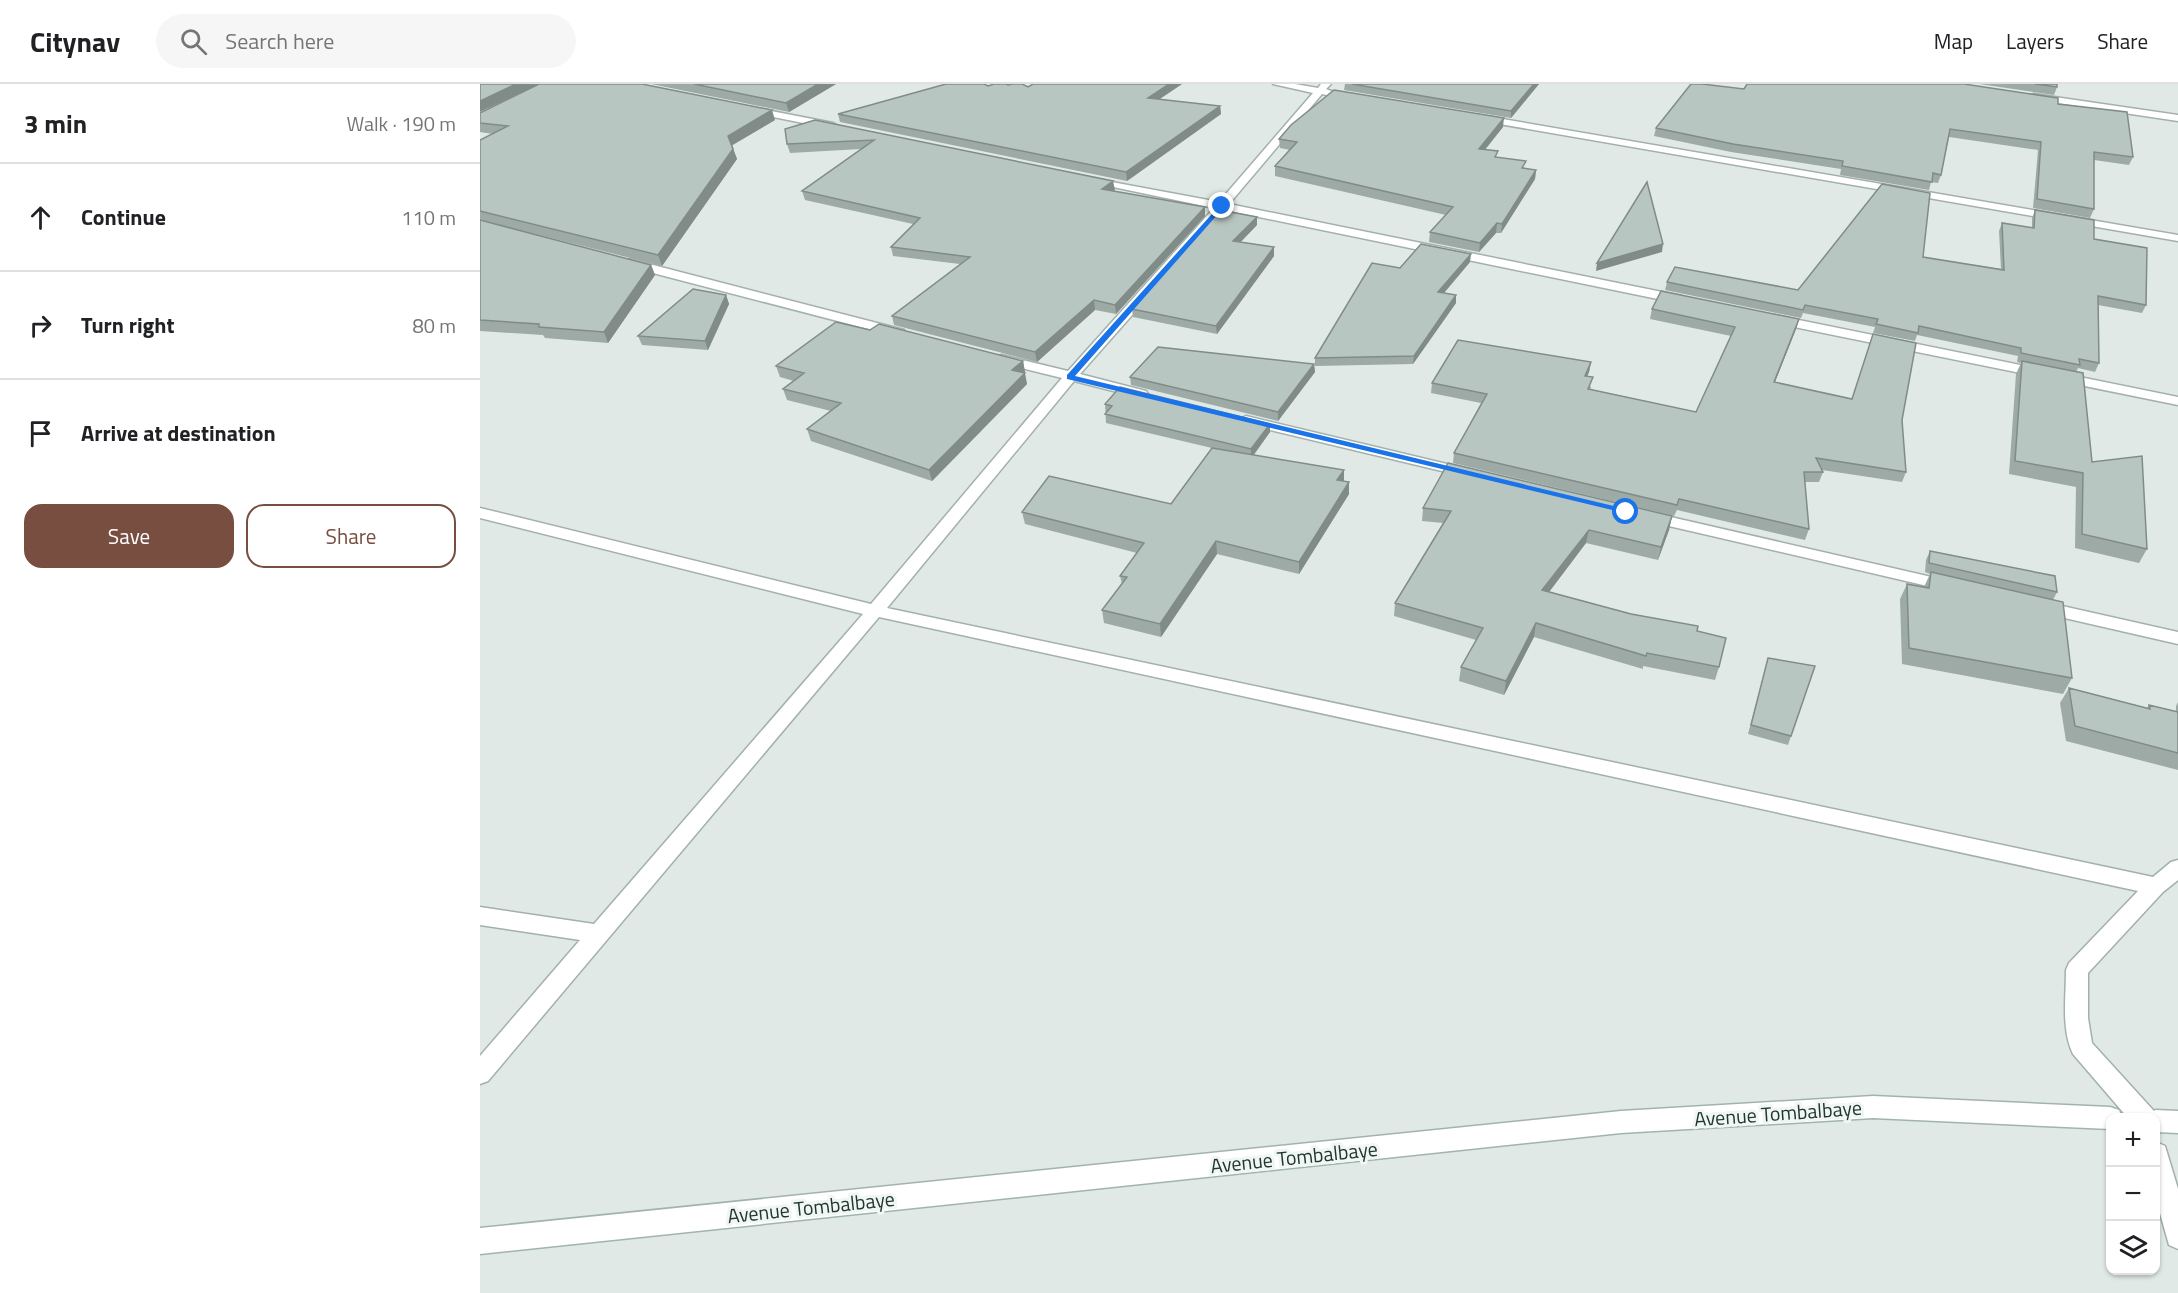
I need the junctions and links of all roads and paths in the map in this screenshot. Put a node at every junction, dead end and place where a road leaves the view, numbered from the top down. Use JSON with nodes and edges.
{"nodes":[{"id":1,"x":1278,"y":84,"type":"edge"},
{"id":2,"x":1323,"y":88,"type":"edge"},
{"id":3,"x":1344,"y":95,"type":"edge"},
{"id":4,"x":2026,"y":96,"type":"edge"},
{"id":5,"x":743,"y":108,"type":"edge"},
{"id":6,"x":1462,"y":115,"type":"edge"},
{"id":7,"x":2178,"y":118,"type":"edge"},
{"id":8,"x":848,"y":129,"type":"edge"},
{"id":9,"x":1082,"y":177,"type":"edge"},
{"id":10,"x":1222,"y":206,"type":"junction"},
{"id":11,"x":2178,"y":238,"type":"edge"},
{"id":12,"x":619,"y":260,"type":"edge"},
{"id":13,"x":1700,"y":304,"type":"edge"},
{"id":14,"x":1758,"y":316,"type":"edge"},
{"id":15,"x":908,"y":335,"type":"edge"},
{"id":16,"x":989,"y":356,"type":"edge"},
{"id":17,"x":1070,"y":377,"type":"junction"},
{"id":18,"x":1151,"y":397,"type":"edge"},
{"id":19,"x":2178,"y":401,"type":"edge"},
{"id":20,"x":1232,"y":416,"type":"edge"},
{"id":21,"x":1486,"y":478,"type":"edge"},
{"id":22,"x":480,"y":513,"type":"edge"},
{"id":23,"x":1637,"y":514,"type":"edge"},
{"id":24,"x":1959,"y":588,"type":"edge"},
{"id":25,"x":2028,"y":604,"type":"edge"},
{"id":26,"x":875,"y":611,"type":"junction"},
{"id":27,"x":2178,"y":638,"type":"edge"},
{"id":28,"x":2178,"y":868,"type":"edge"},
{"id":29,"x":2156,"y":886,"type":"junction"},
{"id":30,"x":480,"y":915,"type":"edge"},
{"id":31,"x":597,"y":934,"type":"junction"},
{"id":32,"x":480,"y":1073,"type":"edge"},
{"id":33,"x":2140,"y":1113,"type":"edge"},
{"id":34,"x":2106,"y":1118,"type":"edge"},
{"id":35,"x":2160,"y":1121,"type":"edge"},
{"id":36,"x":2178,"y":1122,"type":"edge"},
{"id":37,"x":2159,"y":1167,"type":"edge"},
{"id":38,"x":2178,"y":1236,"type":"edge"},
{"id":39,"x":480,"y":1241,"type":"edge"}],
"edges":[{"from":1,"to":2,"type":"street"},
{"from":2,"to":3,"type":"street"},
{"from":2,"to":10,"type":"street"},
{"from":4,"to":7,"type":"street"},
{"from":5,"to":8,"type":"street"},
{"from":6,"to":11,"type":"street"},
{"from":9,"to":10,"type":"street"},
{"from":10,"to":13,"type":"street"},
{"from":10,"to":17,"type":"street"},
{"from":12,"to":15,"type":"street"},
{"from":14,"to":19,"type":"street"},
{"from":16,"to":17,"type":"street"},
{"from":17,"to":18,"type":"street"},
{"from":17,"to":26,"type":"street"},
{"from":20,"to":21,"type":"street"},
{"from":22,"to":26,"type":"street"},
{"from":23,"to":24,"type":"street"},
{"from":25,"to":27,"type":"street"},
{"from":26,"to":29,"type":"street"},
{"from":26,"to":31,"type":"street"},
{"from":28,"to":29,"type":"street"},
{"from":29,"to":33,"type":"street"},
{"from":30,"to":31,"type":"street"},
{"from":31,"to":32,"type":"street"},
{"from":34,"to":39,"type":"street","name":"Avenue Tombalbaye"},
{"from":35,"to":36,"type":"street"},
{"from":37,"to":38,"type":"street"}]}
